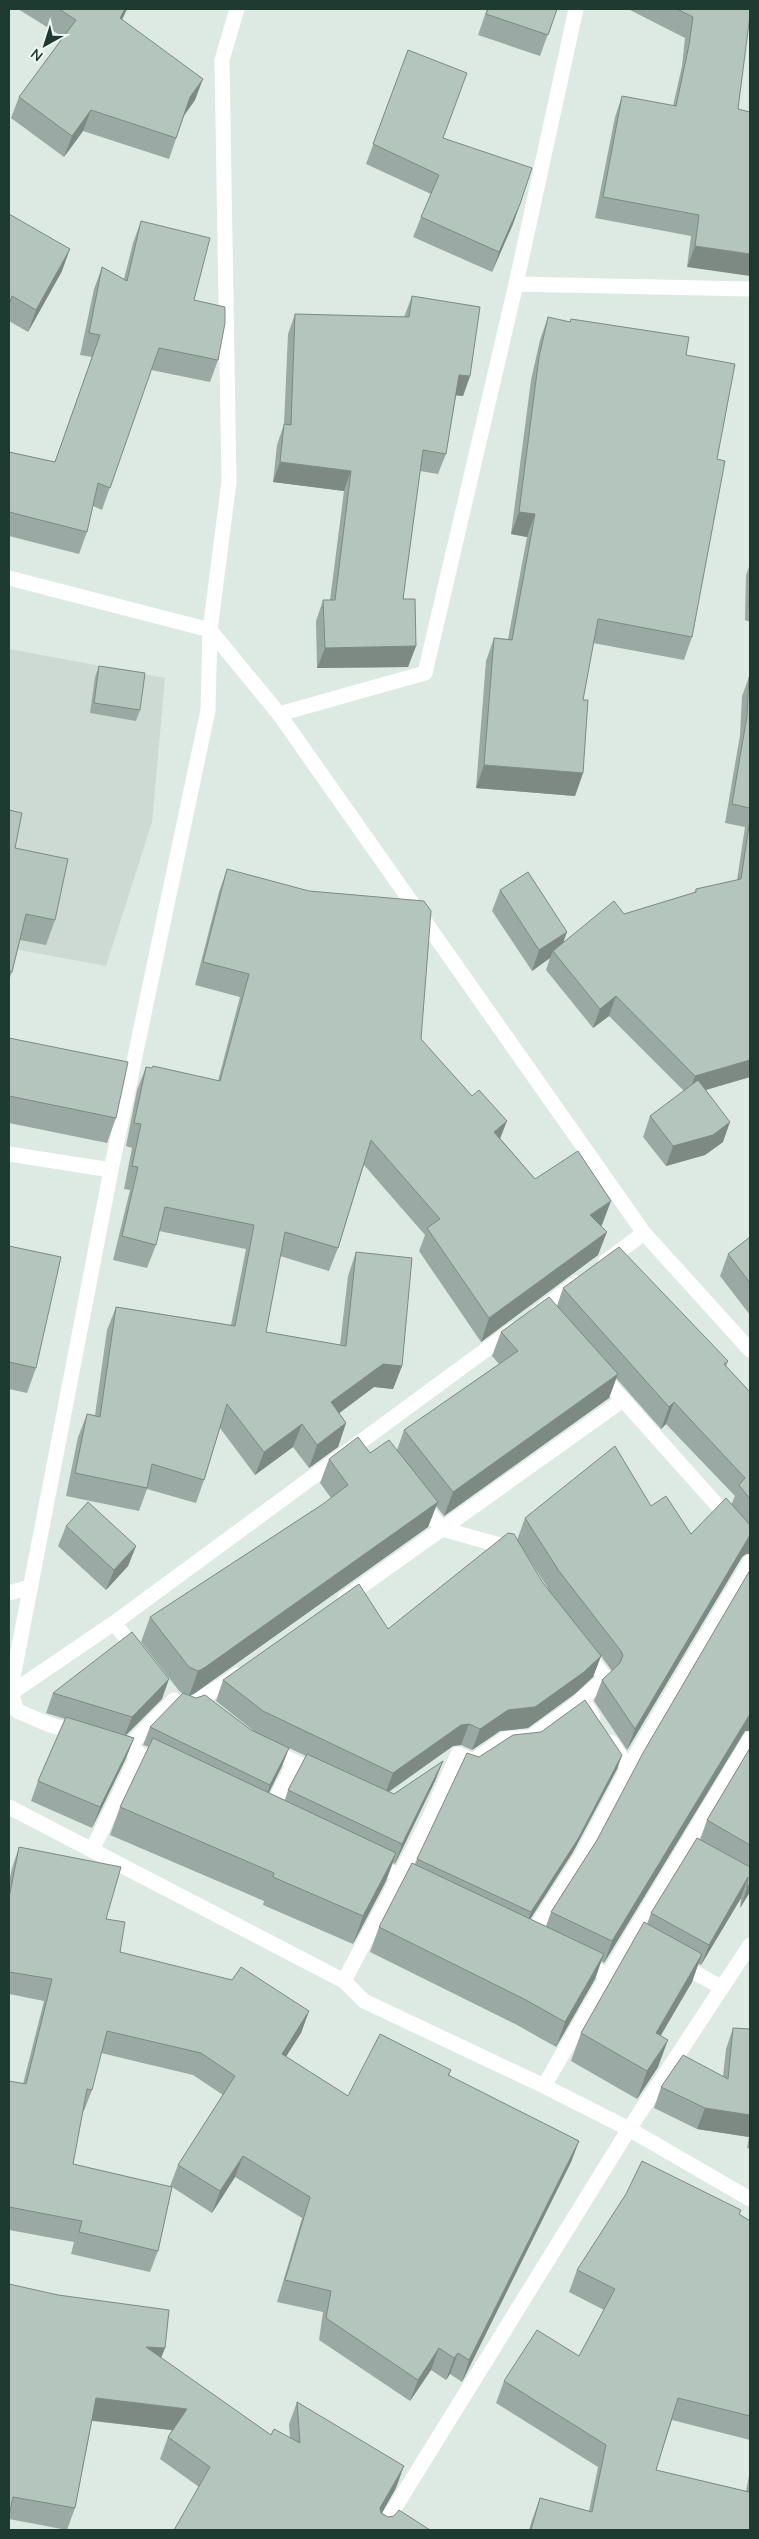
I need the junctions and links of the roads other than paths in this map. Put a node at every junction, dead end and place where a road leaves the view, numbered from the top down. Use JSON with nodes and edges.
{"nodes":[{"id":1,"x":237,"y":9,"type":"edge"},
{"id":2,"x":576,"y":9,"type":"edge"},
{"id":3,"x":516,"y":284,"type":"junction"},
{"id":4,"x":750,"y":289,"type":"edge"},
{"id":5,"x":9,"y":578,"type":"edge"},
{"id":6,"x":210,"y":630,"type":"junction"},
{"id":7,"x":279,"y":714,"type":"junction"},
{"id":8,"x":9,"y":1154,"type":"edge"},
{"id":9,"x":111,"y":1170,"type":"junction"},
{"id":10,"x":644,"y":1233,"type":"junction"},
{"id":11,"x":542,"y":1309,"type":"junction"},
{"id":12,"x":554,"y":1323,"type":"edge"},
{"id":13,"x":750,"y":1350,"type":"edge"},
{"id":14,"x":592,"y":1365,"type":"edge"},
{"id":15,"x":623,"y":1400,"type":"junction"},
{"id":16,"x":369,"y":1435,"type":"junction"},
{"id":17,"x":381,"y":1451,"type":"edge"},
{"id":18,"x":411,"y":1490,"type":"edge"},
{"id":19,"x":442,"y":1529,"type":"junction"},
{"id":20,"x":750,"y":1542,"type":"edge"},
{"id":21,"x":750,"y":1562,"type":"edge"},
{"id":22,"x":522,"y":1564,"type":"edge"},
{"id":23,"x":30,"y":1587,"type":"junction"},
{"id":24,"x":9,"y":1593,"type":"edge"},
{"id":25,"x":329,"y":1609,"type":"edge"},
{"id":26,"x":114,"y":1623,"type":"junction"},
{"id":27,"x":577,"y":1642,"type":"edge"},
{"id":28,"x":144,"y":1662,"type":"edge"},
{"id":29,"x":248,"y":1667,"type":"edge"},
{"id":30,"x":162,"y":1685,"type":"edge"},
{"id":31,"x":10,"y":1696,"type":"edge"},
{"id":32,"x":174,"y":1700,"type":"junction"},
{"id":33,"x":582,"y":1700,"type":"junction"},
{"id":34,"x":200,"y":1701,"type":"junction"},
{"id":35,"x":214,"y":1712,"type":"edge"},
{"id":36,"x":750,"y":1739,"type":"edge"},
{"id":37,"x":259,"y":1744,"type":"edge"},
{"id":38,"x":133,"y":1750,"type":"junction"},
{"id":39,"x":458,"y":1754,"type":"junction"},
{"id":40,"x":295,"y":1762,"type":"junction"},
{"id":41,"x":628,"y":1768,"type":"junction"},
{"id":42,"x":173,"y":1770,"type":"edge"},
{"id":43,"x":434,"y":1771,"type":"edge"},
{"id":44,"x":336,"y":1782,"type":"edge"},
{"id":45,"x":250,"y":1806,"type":"edge"},
{"id":46,"x":9,"y":1807,"type":"edge"},
{"id":47,"x":268,"y":1815,"type":"junction"},
{"id":48,"x":285,"y":1823,"type":"edge"},
{"id":49,"x":687,"y":1846,"type":"junction"},
{"id":50,"x":92,"y":1850,"type":"junction"},
{"id":51,"x":703,"y":1855,"type":"edge"},
{"id":52,"x":356,"y":1856,"type":"edge"},
{"id":53,"x":400,"y":1876,"type":"junction"},
{"id":54,"x":433,"y":1892,"type":"edge"},
{"id":55,"x":511,"y":1929,"type":"edge"},
{"id":56,"x":529,"y":1938,"type":"junction"},
{"id":57,"x":750,"y":1945,"type":"edge"},
{"id":58,"x":546,"y":1946,"type":"edge"},
{"id":59,"x":564,"y":1954,"type":"edge"},
{"id":60,"x":664,"y":1956,"type":"edge"},
{"id":61,"x":608,"y":1975,"type":"junction"},
{"id":62,"x":344,"y":1981,"type":"junction"},
{"id":63,"x":721,"y":1988,"type":"junction"},
{"id":64,"x":544,"y":2086,"type":"junction"},
{"id":65,"x":629,"y":2129,"type":"junction"},
{"id":66,"x":750,"y":2199,"type":"edge"},
{"id":67,"x":381,"y":2530,"type":"edge"}],
"edges":[{"from":1,"to":6,"type":"street"},
{"from":2,"to":3,"type":"street"},
{"from":3,"to":4,"type":"street"},
{"from":3,"to":7,"type":"street"},
{"from":5,"to":6,"type":"street"},
{"from":6,"to":7,"type":"street"},
{"from":6,"to":9,"type":"street"},
{"from":7,"to":10,"type":"street"},
{"from":8,"to":9,"type":"street"},
{"from":9,"to":23,"type":"street"},
{"from":10,"to":11,"type":"street"},
{"from":10,"to":13,"type":"street"},
{"from":11,"to":12,"type":"street"},
{"from":11,"to":16,"type":"street"},
{"from":14,"to":15,"type":"street"},
{"from":15,"to":19,"type":"street"},
{"from":15,"to":20,"type":"street"},
{"from":16,"to":17,"type":"street"},
{"from":16,"to":26,"type":"street"},
{"from":18,"to":19,"type":"street"},
{"from":19,"to":22,"type":"street"},
{"from":19,"to":25,"type":"street"},
{"from":21,"to":41,"type":"street"},
{"from":23,"to":24,"type":"street"},
{"from":23,"to":31,"type":"street"},
{"from":26,"to":28,"type":"street"},
{"from":26,"to":31,"type":"street"},
{"from":27,"to":33,"type":"street"},
{"from":29,"to":34,"type":"street"},
{"from":30,"to":32,"type":"street"},
{"from":31,"to":38,"type":"street"},
{"from":32,"to":34,"type":"street"},
{"from":32,"to":38,"type":"street"},
{"from":33,"to":39,"type":"street"},
{"from":33,"to":41,"type":"street"},
{"from":34,"to":35,"type":"street"},
{"from":36,"to":49,"type":"street"},
{"from":37,"to":40,"type":"street"},
{"from":38,"to":42,"type":"street"},
{"from":38,"to":50,"type":"street"},
{"from":39,"to":43,"type":"street"},
{"from":39,"to":53,"type":"street"},
{"from":40,"to":44,"type":"street"},
{"from":40,"to":47,"type":"street"},
{"from":41,"to":56,"type":"street"},
{"from":45,"to":47,"type":"street"},
{"from":46,"to":50,"type":"street"},
{"from":47,"to":48,"type":"street"},
{"from":49,"to":51,"type":"street"},
{"from":49,"to":61,"type":"street"},
{"from":50,"to":62,"type":"street"},
{"from":52,"to":53,"type":"street"},
{"from":53,"to":54,"type":"street"},
{"from":53,"to":62,"type":"street"},
{"from":55,"to":56,"type":"street"},
{"from":56,"to":58,"type":"street"},
{"from":57,"to":63,"type":"street"},
{"from":59,"to":61,"type":"street"},
{"from":60,"to":63,"type":"street"},
{"from":61,"to":64,"type":"street"},
{"from":62,"to":64,"type":"street"},
{"from":63,"to":65,"type":"street"},
{"from":64,"to":65,"type":"street"},
{"from":65,"to":66,"type":"street"},
{"from":65,"to":67,"type":"street"}]}
